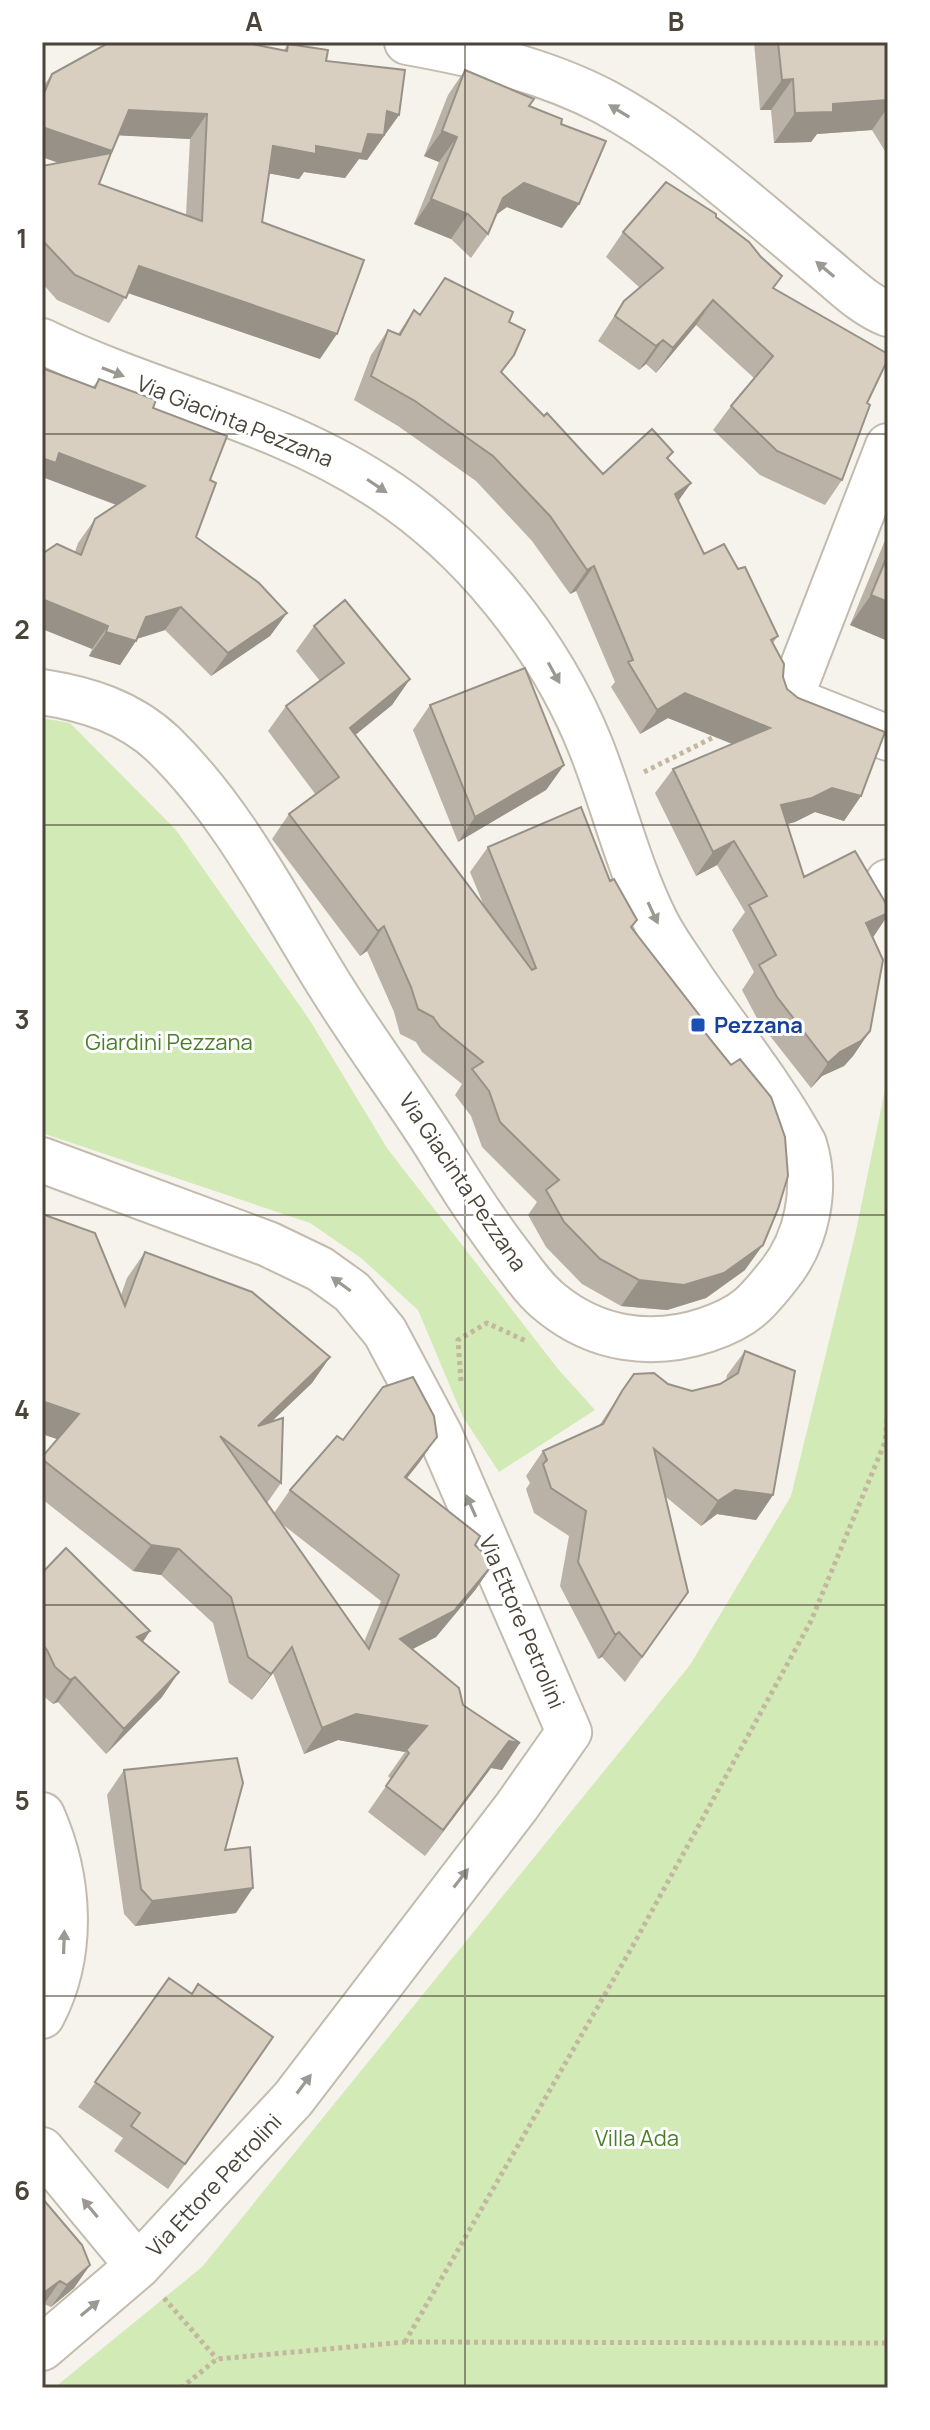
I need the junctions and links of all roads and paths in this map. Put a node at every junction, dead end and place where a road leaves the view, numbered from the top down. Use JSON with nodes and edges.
{"nodes":[{"id":1,"x":407,"y":42,"type":"edge"},
{"id":2,"x":888,"y":314,"type":"edge"},
{"id":3,"x":42,"y":341,"type":"edge"},
{"id":4,"x":888,"y":446,"type":"edge"},
{"id":5,"x":42,"y":692,"type":"edge"},
{"id":6,"x":719,"y":735,"type":"edge"},
{"id":7,"x":888,"y":738,"type":"edge"},
{"id":8,"x":607,"y":791,"type":"junction"},
{"id":9,"x":42,"y":1160,"type":"edge"},
{"id":10,"x":567,"y":1315,"type":"junction"},
{"id":11,"x":888,"y":1410,"type":"edge"},
{"id":12,"x":440,"y":1435,"type":"junction"},
{"id":13,"x":42,"y":1815,"type":"edge"},
{"id":14,"x":42,"y":2016,"type":"edge"},
{"id":15,"x":42,"y":2150,"type":"edge"},
{"id":16,"x":138,"y":2266,"type":"junction"},
{"id":17,"x":405,"y":2342,"type":"junction"},
{"id":18,"x":888,"y":2343,"type":"edge"},
{"id":19,"x":42,"y":2348,"type":"edge"},
{"id":20,"x":217,"y":2359,"type":"junction"},
{"id":21,"x":181,"y":2388,"type":"edge"}],
"edges":[{"from":2,"to":1,"type":"street","one_way":true},
{"from":3,"to":8,"type":"street","name":"Via Giacinta Pezzana","one_way":true},
{"from":4,"to":7,"type":"street"},
{"from":5,"to":10,"type":"street","name":"Via Giacinta Pezzana"},
{"from":6,"to":8,"type":"path"},
{"from":8,"to":10,"type":"street","name":"Via Giacinta Pezzana","one_way":true},
{"from":12,"to":9,"type":"street","name":"Via Ettore Petrolini","one_way":true},
{"from":10,"to":12,"type":"path"},
{"from":11,"to":17,"type":"path"},
{"from":16,"to":12,"type":"street","name":"Via Ettore Petrolini","one_way":true},
{"from":14,"to":13,"type":"street","one_way":true},
{"from":16,"to":15,"type":"street","one_way":true},
{"from":19,"to":16,"type":"street","one_way":true},
{"from":16,"to":20,"type":"path"},
{"from":17,"to":18,"type":"path"},
{"from":17,"to":20,"type":"path"},
{"from":20,"to":21,"type":"path"}]}
